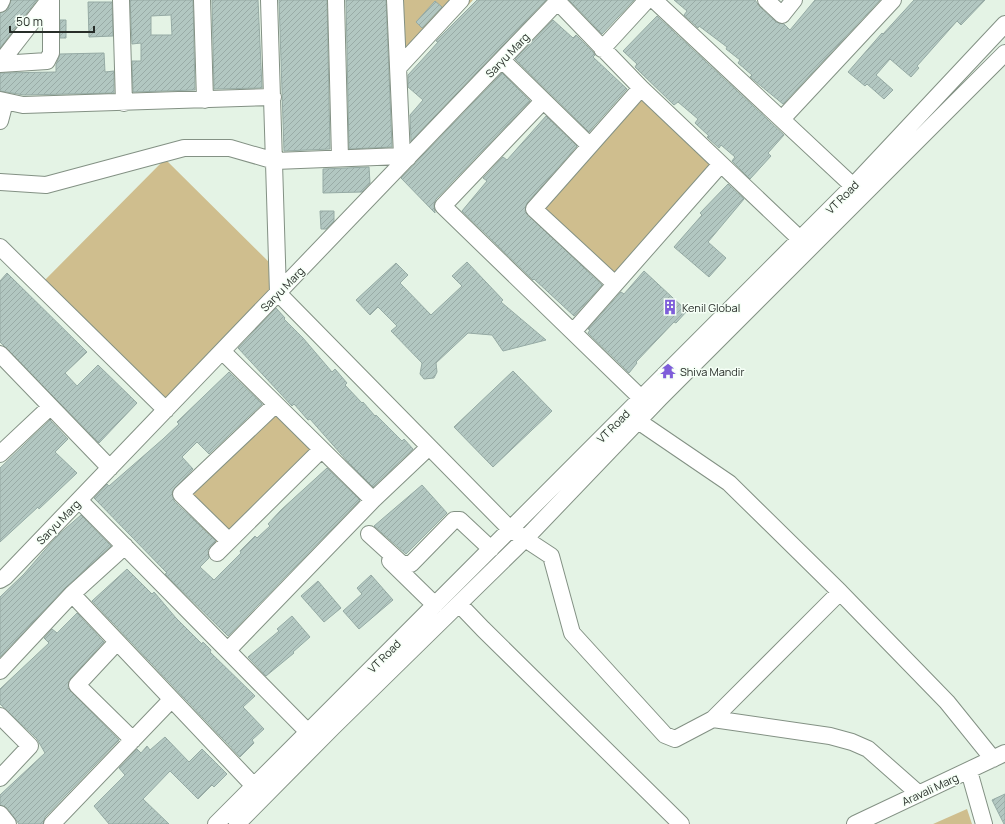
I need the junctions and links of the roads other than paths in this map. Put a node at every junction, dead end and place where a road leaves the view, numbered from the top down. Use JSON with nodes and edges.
{"nodes":[{"id":1,"x":2,"y":0,"type":"edge"},
{"id":2,"x":50,"y":0,"type":"edge"},
{"id":3,"x":121,"y":0,"type":"edge"},
{"id":4,"x":202,"y":0,"type":"edge"},
{"id":5,"x":269,"y":0,"type":"edge"},
{"id":6,"x":336,"y":0,"type":"edge"},
{"id":7,"x":394,"y":0,"type":"edge"},
{"id":8,"x":461,"y":0,"type":"edge"},
{"id":9,"x":647,"y":0,"type":"edge"},
{"id":10,"x":654,"y":0,"type":"edge"},
{"id":11,"x":766,"y":0,"type":"edge"},
{"id":12,"x":794,"y":0,"type":"edge"},
{"id":13,"x":893,"y":0,"type":"edge"},
{"id":14,"x":559,"y":1,"type":"edge"},
{"id":15,"x":0,"y":4,"type":"edge"},
{"id":16,"x":1005,"y":24,"type":"edge"},
{"id":17,"x":602,"y":50,"type":"junction"},
{"id":18,"x":1005,"y":53,"type":"edge"},
{"id":19,"x":502,"y":60,"type":"junction"},
{"id":20,"x":0,"y":63,"type":"edge"},
{"id":21,"x":398,"y":68,"type":"junction"},
{"id":22,"x":640,"y":88,"type":"junction"},
{"id":23,"x":273,"y":97,"type":"junction"},
{"id":24,"x":205,"y":100,"type":"junction"},
{"id":25,"x":2,"y":101,"type":"edge"},
{"id":26,"x":543,"y":101,"type":"junction"},
{"id":27,"x":124,"y":103,"type":"junction"},
{"id":28,"x":782,"y":120,"type":"junction"},
{"id":29,"x":0,"y":121,"type":"edge"},
{"id":30,"x":589,"y":145,"type":"junction"},
{"id":31,"x":405,"y":157,"type":"junction"},
{"id":32,"x":340,"y":158,"type":"junction"},
{"id":33,"x":275,"y":161,"type":"junction"},
{"id":34,"x":721,"y":164,"type":"junction"},
{"id":35,"x":0,"y":182,"type":"edge"},
{"id":36,"x":853,"y":186,"type":"junction"},
{"id":37,"x":800,"y":239,"type":"junction"},
{"id":38,"x":1,"y":251,"type":"edge"},
{"id":39,"x":615,"y":284,"type":"junction"},
{"id":40,"x":278,"y":293,"type":"junction"},
{"id":41,"x":573,"y":332,"type":"junction"},
{"id":42,"x":222,"y":351,"type":"junction"},
{"id":43,"x":0,"y":354,"type":"edge"},
{"id":44,"x":641,"y":398,"type":"junction"},
{"id":45,"x":275,"y":405,"type":"junction"},
{"id":46,"x":50,"y":407,"type":"junction"},
{"id":47,"x":166,"y":410,"type":"junction"},
{"id":48,"x":638,"y":421,"type":"junction"},
{"id":49,"x":429,"y":447,"type":"junction"},
{"id":50,"x":321,"y":450,"type":"junction"},
{"id":51,"x":0,"y":454,"type":"edge"},
{"id":52,"x":110,"y":468,"type":"junction"},
{"id":53,"x":79,"y":500,"type":"junction"},
{"id":54,"x":374,"y":500,"type":"junction"},
{"id":55,"x":351,"y":523,"type":"junction"},
{"id":56,"x":510,"y":529,"type":"junction"},
{"id":57,"x":369,"y":534,"type":"dead end"},
{"id":58,"x":525,"y":539,"type":"junction"},
{"id":59,"x":229,"y":541,"type":"junction"},
{"id":60,"x":125,"y":546,"type":"junction"},
{"id":61,"x":491,"y":549,"type":"junction"},
{"id":62,"x":217,"y":553,"type":"dead end"},
{"id":63,"x":2,"y":576,"type":"edge"},
{"id":64,"x":840,"y":592,"type":"junction"},
{"id":65,"x":72,"y":594,"type":"junction"},
{"id":66,"x":459,"y":604,"type":"junction"},
{"id":67,"x":435,"y":605,"type":"junction"},
{"id":68,"x":117,"y":642,"type":"junction"},
{"id":69,"x":228,"y":650,"type":"junction"},
{"id":70,"x":0,"y":671,"type":"edge"},
{"id":71,"x":171,"y":700,"type":"junction"},
{"id":72,"x":0,"y":716,"type":"edge"},
{"id":73,"x":713,"y":719,"type":"junction"},
{"id":74,"x":308,"y":732,"type":"junction"},
{"id":75,"x":134,"y":740,"type":"junction"},
{"id":76,"x":999,"y":756,"type":"edge"},
{"id":77,"x":969,"y":771,"type":"junction"},
{"id":78,"x":0,"y":778,"type":"edge"},
{"id":79,"x":254,"y":786,"type":"junction"},
{"id":80,"x":919,"y":794,"type":"junction"},
{"id":81,"x":0,"y":814,"type":"edge"},
{"id":82,"x":8,"y":824,"type":"edge"},
{"id":83,"x":52,"y":824,"type":"edge"},
{"id":84,"x":216,"y":824,"type":"edge"},
{"id":85,"x":237,"y":824,"type":"edge"},
{"id":86,"x":681,"y":824,"type":"edge"},
{"id":87,"x":855,"y":824,"type":"edge"},
{"id":88,"x":984,"y":824,"type":"edge"}],
"edges":[{"from":1,"to":15,"type":"street"},
{"from":2,"to":20,"type":"street"},
{"from":2,"to":20,"type":"street"},
{"from":3,"to":27,"type":"street"},
{"from":4,"to":24,"type":"street"},
{"from":5,"to":23,"type":"street"},
{"from":6,"to":32,"type":"street"},
{"from":7,"to":21,"type":"street"},
{"from":8,"to":21,"type":"street"},
{"from":9,"to":17,"type":"street"},
{"from":10,"to":28,"type":"street"},
{"from":11,"to":12,"type":"street"},
{"from":13,"to":28,"type":"street"},
{"from":14,"to":17,"type":"street"},
{"from":14,"to":19,"type":"street","name":"Saryu Marg"},
{"from":16,"to":36,"type":"street","name":"VT Road"},
{"from":17,"to":22,"type":"street"},
{"from":18,"to":48,"type":"street","name":"VT Road"},
{"from":19,"to":26,"type":"street"},
{"from":19,"to":31,"type":"street","name":"Saryu Marg"},
{"from":21,"to":31,"type":"street"},
{"from":22,"to":30,"type":"street"},
{"from":22,"to":34,"type":"street"},
{"from":23,"to":24,"type":"street"},
{"from":23,"to":33,"type":"street"},
{"from":24,"to":27,"type":"street"},
{"from":25,"to":27,"type":"street"},
{"from":25,"to":29,"type":"street"},
{"from":26,"to":30,"type":"street"},
{"from":26,"to":41,"type":"street"},
{"from":28,"to":36,"type":"street"},
{"from":30,"to":39,"type":"street"},
{"from":31,"to":32,"type":"street"},
{"from":31,"to":40,"type":"street","name":"Saryu Marg"},
{"from":32,"to":33,"type":"street"},
{"from":33,"to":35,"type":"street"},
{"from":33,"to":40,"type":"street"},
{"from":34,"to":37,"type":"street"},
{"from":34,"to":39,"type":"street"},
{"from":36,"to":37,"type":"street","name":"VT Road"},
{"from":37,"to":44,"type":"street","name":"VT Road"},
{"from":38,"to":47,"type":"street"},
{"from":39,"to":41,"type":"street"},
{"from":40,"to":42,"type":"street","name":"Saryu Marg"},
{"from":40,"to":49,"type":"street"},
{"from":41,"to":44,"type":"street"},
{"from":42,"to":45,"type":"street"},
{"from":42,"to":47,"type":"street","name":"Saryu Marg"},
{"from":43,"to":46,"type":"street"},
{"from":44,"to":56,"type":"street","name":"VT Road"},
{"from":45,"to":50,"type":"street"},
{"from":45,"to":59,"type":"street"},
{"from":46,"to":51,"type":"street"},
{"from":46,"to":52,"type":"street"},
{"from":47,"to":52,"type":"street","name":"Saryu Marg"},
{"from":48,"to":58,"type":"street","name":"VT Road"},
{"from":48,"to":64,"type":"street"},
{"from":49,"to":54,"type":"street"},
{"from":49,"to":56,"type":"street"},
{"from":50,"to":54,"type":"street"},
{"from":50,"to":59,"type":"street"},
{"from":52,"to":53,"type":"street","name":"Saryu Marg"},
{"from":53,"to":60,"type":"street"},
{"from":53,"to":63,"type":"street","name":"Saryu Marg"},
{"from":54,"to":55,"type":"street"},
{"from":55,"to":67,"type":"street"},
{"from":55,"to":69,"type":"street"},
{"from":56,"to":58,"type":"street"},
{"from":56,"to":61,"type":"street","name":"VT Road"},
{"from":57,"to":61,"type":"street"},
{"from":58,"to":66,"type":"street","name":"VT Road"},
{"from":58,"to":73,"type":"street"},
{"from":59,"to":62,"type":"street"},
{"from":60,"to":65,"type":"street"},
{"from":60,"to":69,"type":"street"},
{"from":61,"to":67,"type":"street","name":"VT Road"},
{"from":64,"to":73,"type":"street"},
{"from":64,"to":76,"type":"street"},
{"from":65,"to":68,"type":"street"},
{"from":65,"to":70,"type":"street"},
{"from":66,"to":85,"type":"street","name":"VT Road"},
{"from":66,"to":86,"type":"street"},
{"from":67,"to":74,"type":"street","name":"VT Road"},
{"from":68,"to":71,"type":"street"},
{"from":68,"to":75,"type":"street"},
{"from":69,"to":74,"type":"street"},
{"from":71,"to":75,"type":"street"},
{"from":71,"to":79,"type":"street"},
{"from":72,"to":78,"type":"street"},
{"from":73,"to":80,"type":"street"},
{"from":74,"to":79,"type":"street","name":"VT Road"},
{"from":75,"to":83,"type":"street"},
{"from":76,"to":77,"type":"street","name":"Aravali Marg"},
{"from":77,"to":80,"type":"street","name":"Aravali Marg"},
{"from":77,"to":88,"type":"street"},
{"from":79,"to":84,"type":"street","name":"VT Road"},
{"from":80,"to":87,"type":"street","name":"Aravali Marg"},
{"from":81,"to":82,"type":"street"}]}
